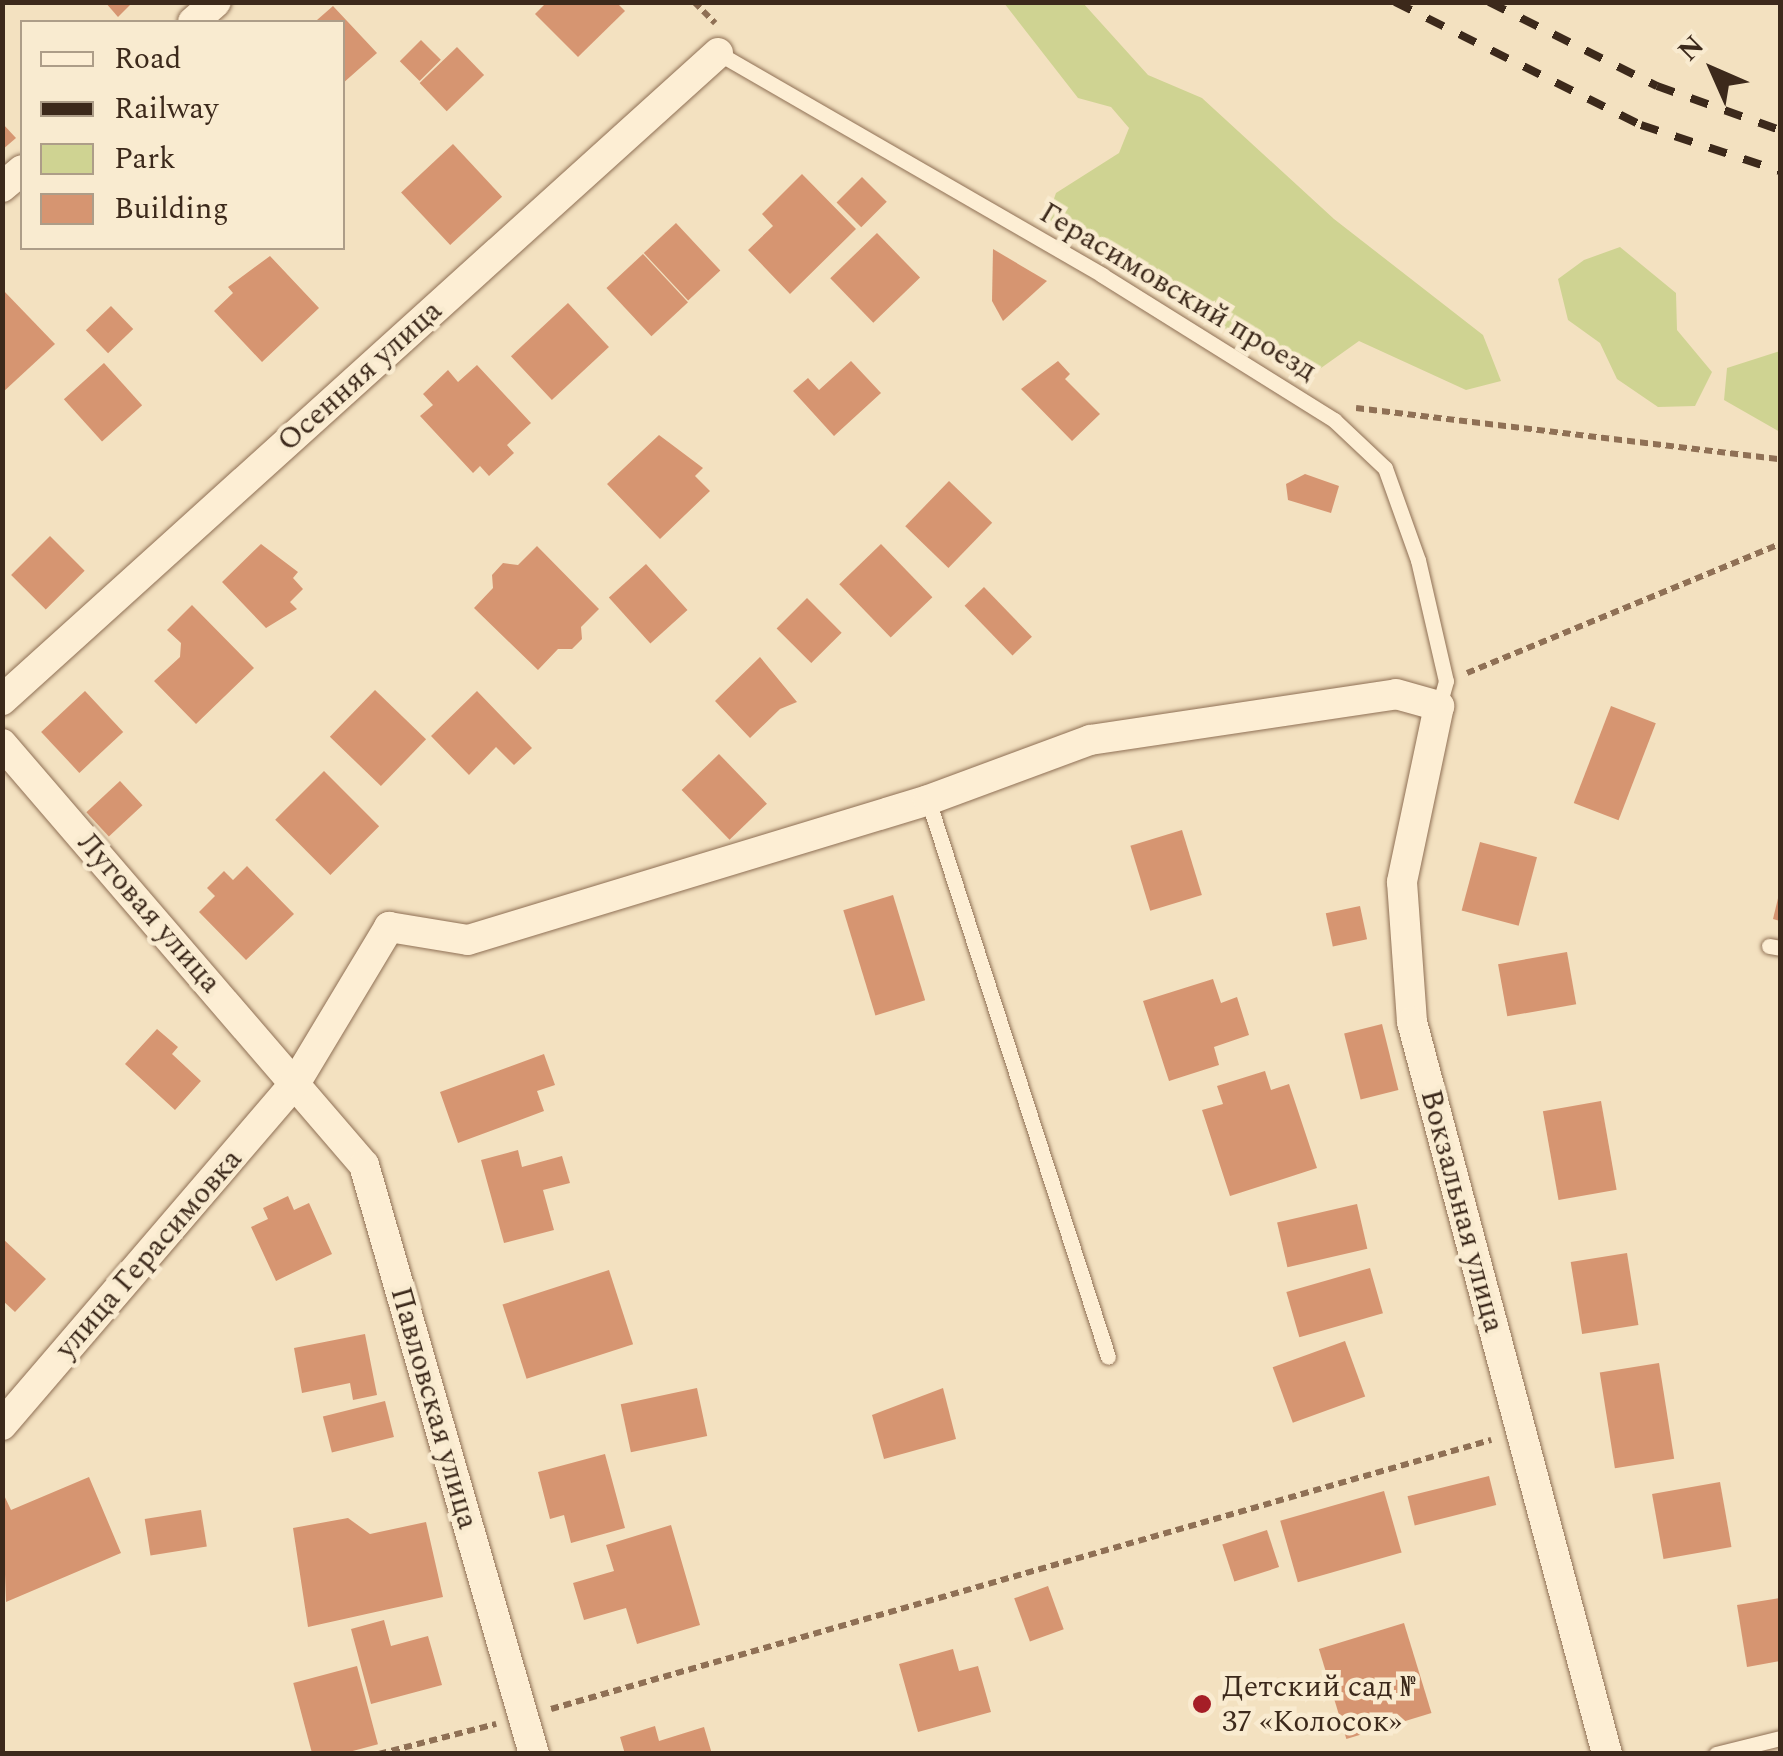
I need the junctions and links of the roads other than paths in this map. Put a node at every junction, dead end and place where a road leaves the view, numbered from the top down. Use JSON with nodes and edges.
{"nodes":[{"id":1,"x":216,"y":2,"type":"edge"},
{"id":2,"x":195,"y":20,"type":"edge"},
{"id":3,"x":718,"y":53,"type":"joint"},
{"id":4,"x":1443,"y":694,"type":"junction"},
{"id":5,"x":2,"y":700,"type":"edge"},
{"id":6,"x":2,"y":744,"type":"edge"},
{"id":7,"x":928,"y":800,"type":"junction"},
{"id":8,"x":296,"y":1082,"type":"junction"},
{"id":9,"x":1108,"y":1357,"type":"dead end"},
{"id":10,"x":2,"y":1425,"type":"edge"},
{"id":11,"x":1780,"y":1738,"type":"edge"},
{"id":12,"x":534,"y":1754,"type":"edge"},
{"id":13,"x":1607,"y":1754,"type":"edge"},
{"id":14,"x":1716,"y":1754,"type":"edge"}],
"edges":[{"from":1,"to":2,"type":"street"},
{"from":3,"to":4,"type":"lane","name":"Герасимовский проезд"},
{"from":3,"to":5,"type":"street","name":"Осенняя улица"},
{"from":4,"to":7,"type":"street"},
{"from":4,"to":13,"type":"street","name":"Вокзальная улица"},
{"from":6,"to":8,"type":"street","name":"Луговая улица"},
{"from":7,"to":8,"type":"street","name":"улица Герасимовка"},
{"from":7,"to":9,"type":"lane"},
{"from":8,"to":10,"type":"street","name":"улица Герасимовка"},
{"from":8,"to":12,"type":"street","name":"Павловская улица"},
{"from":11,"to":14,"type":"lane"}]}
